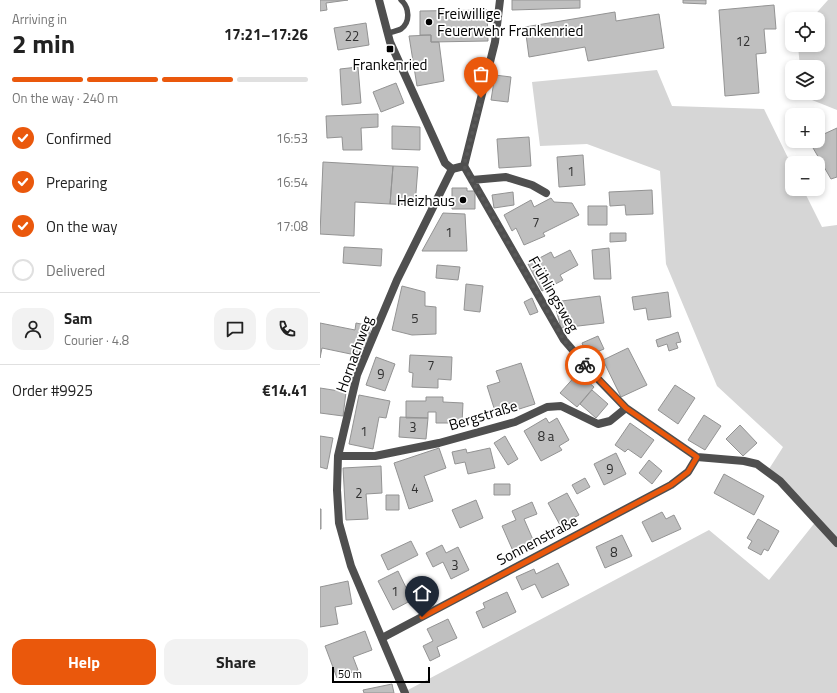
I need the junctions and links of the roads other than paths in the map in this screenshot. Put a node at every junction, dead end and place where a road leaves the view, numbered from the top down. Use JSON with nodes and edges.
{"nodes":[{"id":1,"x":379,"y":0,"type":"edge"},
{"id":2,"x":401,"y":0,"type":"edge"},
{"id":3,"x":500,"y":0,"type":"edge"},
{"id":4,"x":388,"y":33,"type":"junction"},
{"id":5,"x":464,"y":166,"type":"junction"},
{"id":6,"x":452,"y":169,"type":"junction"},
{"id":7,"x":472,"y":180,"type":"junction"},
{"id":8,"x":546,"y":193,"type":"dead end"},
{"id":9,"x":626,"y":408,"type":"junction"},
{"id":10,"x":338,"y":456,"type":"junction"},
{"id":11,"x":697,"y":457,"type":"junction"},
{"id":12,"x":837,"y":543,"type":"edge"},
{"id":13,"x":382,"y":638,"type":"junction"},
{"id":14,"x":405,"y":693,"type":"edge"}],
"edges":[{"from":1,"to":4,"type":"street"},
{"from":2,"to":4,"type":"lane"},
{"from":3,"to":5,"type":"street"},
{"from":4,"to":6,"type":"street"},
{"from":5,"to":6,"type":"street"},
{"from":5,"to":7,"type":"street","name":"Frühlingsweg"},
{"from":6,"to":10,"type":"street","name":"Hornachweg"},
{"from":7,"to":8,"type":"street"},
{"from":7,"to":9,"type":"street","name":"Frühlingsweg"},
{"from":9,"to":10,"type":"street","name":"Bergstraße"},
{"from":9,"to":11,"type":"street","name":"Frühlingsweg"},
{"from":10,"to":13,"type":"street","name":"Hornachweg"},
{"from":11,"to":12,"type":"street","name":"Frühlingsweg"},
{"from":11,"to":13,"type":"street","name":"Sonnenstraße"},
{"from":13,"to":14,"type":"street","name":"Hornachweg"}]}
